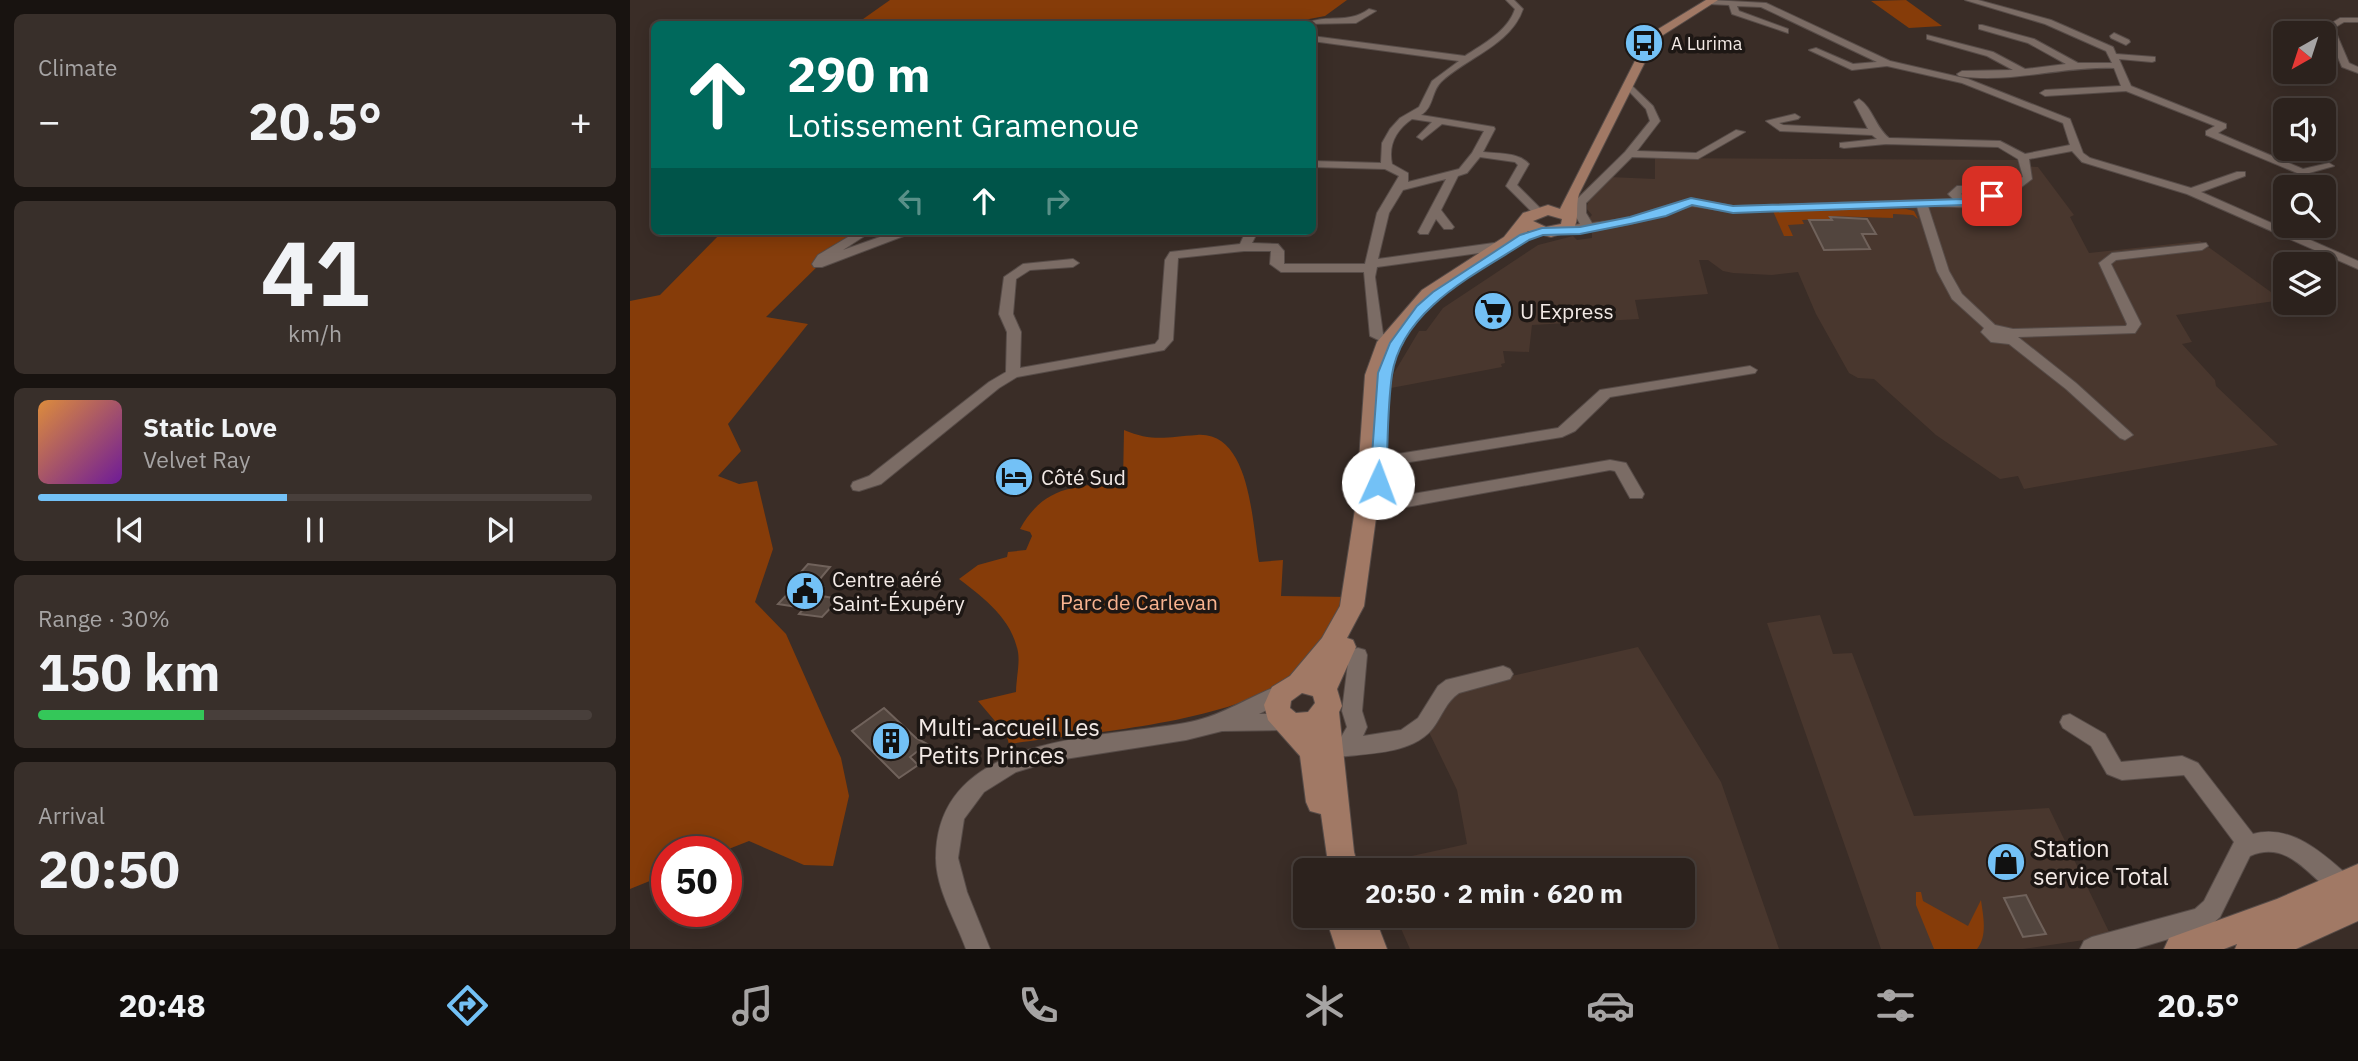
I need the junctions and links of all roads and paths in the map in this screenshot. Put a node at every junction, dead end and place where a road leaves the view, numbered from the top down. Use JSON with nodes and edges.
{"nodes":[{"id":1,"x":1510,"y":0,"type":"edge"},
{"id":2,"x":1969,"y":0,"type":"edge"},
{"id":3,"x":1716,"y":1,"type":"edge"},
{"id":4,"x":1733,"y":4,"type":"junction"},
{"id":5,"x":1372,"y":11,"type":"dead end"},
{"id":6,"x":2358,"y":20,"type":"edge"},
{"id":7,"x":1316,"y":21,"type":"edge"},
{"id":8,"x":1982,"y":27,"type":"dead end"},
{"id":9,"x":1785,"y":31,"type":"dead end"},
{"id":10,"x":1930,"y":37,"type":"dead end"},
{"id":11,"x":1316,"y":39,"type":"edge"},
{"id":12,"x":2120,"y":39,"type":"dead end"},
{"id":13,"x":2096,"y":42,"type":"junction"},
{"id":14,"x":1814,"y":50,"type":"dead end"},
{"id":15,"x":2114,"y":56,"type":"junction"},
{"id":16,"x":1465,"y":59,"type":"junction"},
{"id":17,"x":2152,"y":60,"type":"dead end"},
{"id":18,"x":1887,"y":63,"type":"junction"},
{"id":19,"x":2076,"y":66,"type":"junction"},
{"id":20,"x":2119,"y":66,"type":"junction"},
{"id":21,"x":2358,"y":70,"type":"edge"},
{"id":22,"x":2024,"y":72,"type":"junction"},
{"id":23,"x":1948,"y":77,"type":"junction"},
{"id":24,"x":1628,"y":85,"type":"junction"},
{"id":25,"x":2127,"y":88,"type":"junction"},
{"id":26,"x":2045,"y":93,"type":"dead end"},
{"id":27,"x":1859,"y":102,"type":"dead end"},
{"id":28,"x":1411,"y":116,"type":"junction"},
{"id":29,"x":1795,"y":117,"type":"dead end"},
{"id":30,"x":1440,"y":121,"type":"junction"},
{"id":31,"x":1740,"y":132,"type":"dead end"},
{"id":32,"x":1875,"y":132,"type":"junction"},
{"id":33,"x":1422,"y":136,"type":"dead end"},
{"id":34,"x":1886,"y":141,"type":"junction"},
{"id":35,"x":1843,"y":145,"type":"dead end"},
{"id":36,"x":2075,"y":147,"type":"junction"},
{"id":37,"x":1477,"y":154,"type":"junction"},
{"id":38,"x":1629,"y":154,"type":"junction"},
{"id":39,"x":2023,"y":157,"type":"junction"},
{"id":40,"x":1316,"y":164,"type":"edge"},
{"id":41,"x":1387,"y":166,"type":"junction"},
{"id":42,"x":2329,"y":166,"type":"dead end"},
{"id":43,"x":2241,"y":174,"type":"dead end"},
{"id":44,"x":1452,"y":175,"type":"junction"},
{"id":45,"x":1401,"y":187,"type":"junction"},
{"id":46,"x":2191,"y":192,"type":"junction"},
{"id":47,"x":1922,"y":205,"type":"junction"},
{"id":48,"x":1435,"y":210,"type":"junction"},
{"id":49,"x":1554,"y":222,"type":"junction"},
{"id":50,"x":1448,"y":227,"type":"dead end"},
{"id":51,"x":1424,"y":232,"type":"dead end"},
{"id":52,"x":859,"y":235,"type":"edge"},
{"id":53,"x":896,"y":235,"type":"edge"},
{"id":54,"x":1250,"y":235,"type":"edge"},
{"id":55,"x":2202,"y":246,"type":"dead end"},
{"id":56,"x":1244,"y":247,"type":"junction"},
{"id":57,"x":1499,"y":248,"type":"junction"},
{"id":58,"x":2358,"y":253,"type":"edge"},
{"id":59,"x":2344,"y":259,"type":"junction"},
{"id":60,"x":1073,"y":263,"type":"dead end"},
{"id":61,"x":2358,"y":265,"type":"edge"},
{"id":62,"x":1371,"y":266,"type":"junction"},
{"id":63,"x":1388,"y":336,"type":"junction"},
{"id":64,"x":2011,"y":336,"type":"junction"},
{"id":65,"x":1750,"y":370,"type":"dead end"},
{"id":66,"x":1013,"y":374,"type":"junction"},
{"id":67,"x":2125,"y":435,"type":"dead end"},
{"id":68,"x":1373,"y":463,"type":"junction"},
{"id":69,"x":859,"y":485,"type":"dead end"},
{"id":70,"x":1636,"y":494,"type":"dead end"},
{"id":71,"x":1373,"y":503,"type":"junction"},
{"id":72,"x":1358,"y":656,"type":"dead end"},
{"id":73,"x":1503,"y":674,"type":"dead end"},
{"id":74,"x":1308,"y":694,"type":"junction"},
{"id":75,"x":2070,"y":722,"type":"dead end"},
{"id":76,"x":1220,"y":723,"type":"junction"},
{"id":77,"x":1288,"y":723,"type":"junction"},
{"id":78,"x":1339,"y":748,"type":"junction"},
{"id":79,"x":2249,"y":845,"type":"junction"},
{"id":80,"x":1327,"y":858,"type":"edge"},
{"id":81,"x":1341,"y":858,"type":"edge"},
{"id":82,"x":2354,"y":892,"type":"edge"},
{"id":83,"x":1345,"y":928,"type":"edge"},
{"id":84,"x":1363,"y":928,"type":"edge"},
{"id":85,"x":978,"y":949,"type":"edge"},
{"id":86,"x":1352,"y":949,"type":"edge"},
{"id":87,"x":1371,"y":949,"type":"edge"},
{"id":88,"x":2092,"y":949,"type":"edge"},
{"id":89,"x":2180,"y":949,"type":"edge"},
{"id":90,"x":2251,"y":949,"type":"edge"}],
"edges":[{"from":1,"to":16,"type":"street"},
{"from":2,"to":13,"type":"street"},
{"from":3,"to":4,"type":"street"},
{"from":3,"to":24,"type":"main road"},
{"from":4,"to":9,"type":"street"},
{"from":4,"to":18,"type":"street"},
{"from":5,"to":7,"type":"street"},
{"from":6,"to":21,"type":"street"},
{"from":8,"to":19,"type":"street"},
{"from":10,"to":22,"type":"street"},
{"from":11,"to":16,"type":"street"},
{"from":12,"to":13,"type":"street"},
{"from":13,"to":15,"type":"street"},
{"from":14,"to":18,"type":"street"},
{"from":15,"to":17,"type":"street"},
{"from":15,"to":20,"type":"street"},
{"from":16,"to":28,"type":"street"},
{"from":18,"to":23,"type":"street"},
{"from":19,"to":20,"type":"street"},
{"from":19,"to":22,"type":"street"},
{"from":20,"to":25,"type":"street"},
{"from":22,"to":23,"type":"street"},
{"from":23,"to":36,"type":"street"},
{"from":24,"to":38,"type":"street"},
{"from":24,"to":49,"type":"main road"},
{"from":25,"to":26,"type":"street"},
{"from":25,"to":42,"type":"street"},
{"from":27,"to":32,"type":"street"},
{"from":28,"to":30,"type":"street"},
{"from":28,"to":41,"type":"street"},
{"from":29,"to":32,"type":"street"},
{"from":30,"to":33,"type":"street"},
{"from":30,"to":37,"type":"street"},
{"from":31,"to":38,"type":"street"},
{"from":32,"to":34,"type":"street"},
{"from":34,"to":35,"type":"street"},
{"from":34,"to":39,"type":"street"},
{"from":36,"to":39,"type":"street"},
{"from":36,"to":46,"type":"street"},
{"from":37,"to":44,"type":"street"},
{"from":37,"to":49,"type":"street"},
{"from":38,"to":49,"type":"street"},
{"from":39,"to":47,"type":"street"},
{"from":40,"to":41,"type":"street"},
{"from":41,"to":45,"type":"street"},
{"from":43,"to":46,"type":"street"},
{"from":44,"to":45,"type":"street"},
{"from":44,"to":48,"type":"street"},
{"from":45,"to":62,"type":"street"},
{"from":46,"to":59,"type":"street"},
{"from":47,"to":49,"type":"street"},
{"from":47,"to":64,"type":"street"},
{"from":48,"to":50,"type":"street"},
{"from":48,"to":51,"type":"street"},
{"from":49,"to":57,"type":"main road"},
{"from":49,"to":63,"type":"main road"},
{"from":52,"to":53,"type":"street"},
{"from":54,"to":56,"type":"street"},
{"from":55,"to":64,"type":"street"},
{"from":56,"to":62,"type":"street"},
{"from":56,"to":66,"type":"street"},
{"from":57,"to":62,"type":"street"},
{"from":57,"to":63,"type":"main road"},
{"from":58,"to":59,"type":"street"},
{"from":59,"to":61,"type":"street"},
{"from":60,"to":66,"type":"street"},
{"from":62,"to":63,"type":"street"},
{"from":63,"to":68,"type":"main road"},
{"from":64,"to":67,"type":"street"},
{"from":65,"to":68,"type":"street"},
{"from":66,"to":69,"type":"street"},
{"from":68,"to":71,"type":"main road"},
{"from":70,"to":71,"type":"street"},
{"from":71,"to":74,"type":"main road"},
{"from":72,"to":78,"type":"street"},
{"from":73,"to":78,"type":"street"},
{"from":74,"to":76,"type":"street"},
{"from":74,"to":77,"type":"main road"},
{"from":74,"to":77,"type":"main road"},
{"from":74,"to":78,"type":"main road"},
{"from":75,"to":79,"type":"street"},
{"from":76,"to":77,"type":"street"},
{"from":76,"to":85,"type":"street"},
{"from":77,"to":80,"type":"main road"},
{"from":78,"to":81,"type":"main road"},
{"from":79,"to":82,"type":"street"},
{"from":79,"to":88,"type":"street"},
{"from":82,"to":89,"type":"main road"},
{"from":82,"to":90,"type":"main road"},
{"from":83,"to":86,"type":"main road"},
{"from":84,"to":87,"type":"main road"}]}
